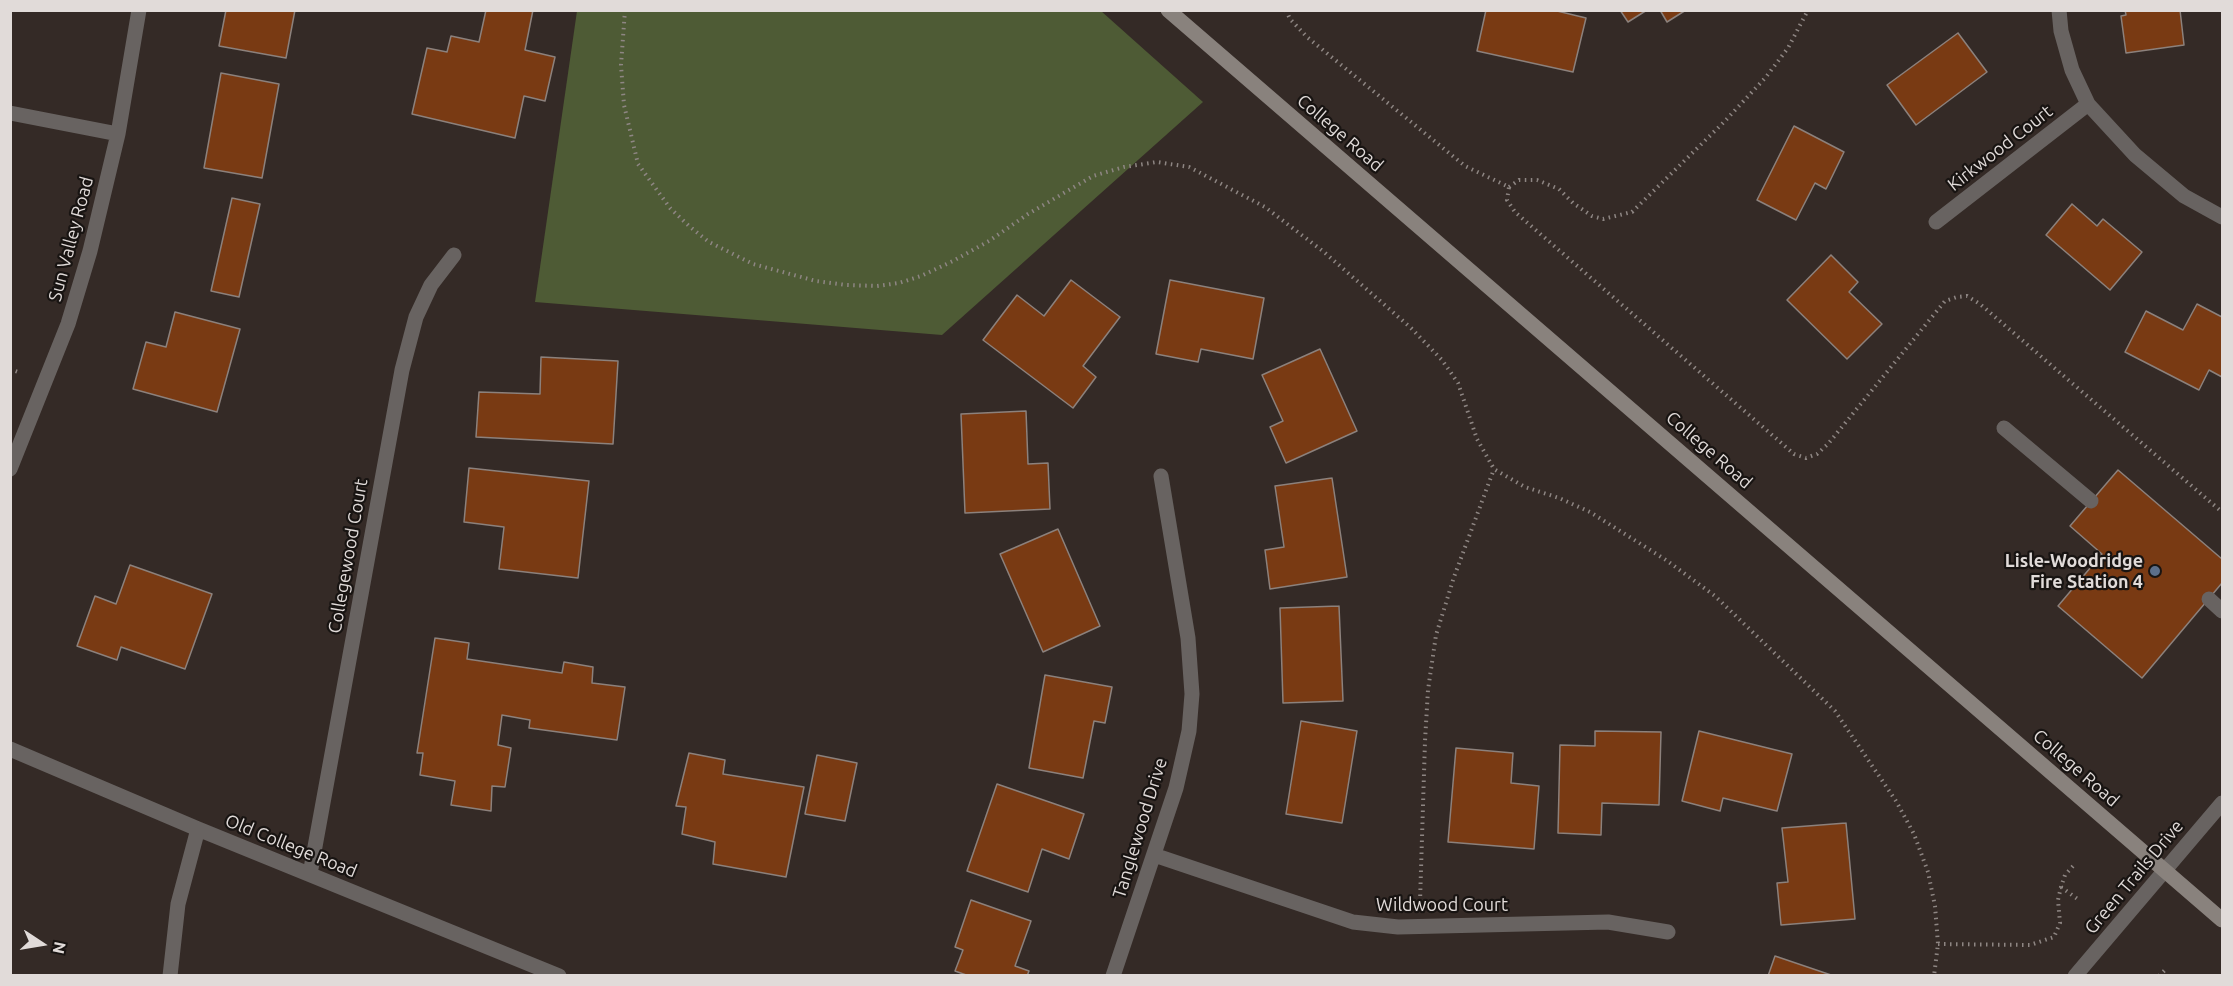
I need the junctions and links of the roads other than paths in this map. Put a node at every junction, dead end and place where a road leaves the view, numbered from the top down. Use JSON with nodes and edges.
{"nodes":[{"id":1,"x":139,"y":10,"type":"edge"},
{"id":2,"x":1168,"y":10,"type":"edge"},
{"id":3,"x":2059,"y":10,"type":"edge"},
{"id":4,"x":2088,"y":104,"type":"junction"},
{"id":5,"x":10,"y":113,"type":"edge"},
{"id":6,"x":118,"y":134,"type":"junction"},
{"id":7,"x":2223,"y":217,"type":"edge"},
{"id":8,"x":1936,"y":222,"type":"dead end"},
{"id":9,"x":454,"y":255,"type":"dead end"},
{"id":10,"x":2004,"y":428,"type":"dead end"},
{"id":11,"x":10,"y":469,"type":"edge"},
{"id":12,"x":1161,"y":476,"type":"dead end"},
{"id":13,"x":2091,"y":501,"type":"dead end"},
{"id":14,"x":2209,"y":599,"type":"dead end"},
{"id":15,"x":2223,"y":611,"type":"edge"},
{"id":16,"x":10,"y":749,"type":"edge"},
{"id":17,"x":2223,"y":803,"type":"edge"},
{"id":18,"x":198,"y":829,"type":"junction"},
{"id":19,"x":1154,"y":855,"type":"junction"},
{"id":20,"x":2164,"y":870,"type":"junction"},
{"id":21,"x":310,"y":874,"type":"junction"},
{"id":22,"x":2223,"y":920,"type":"edge"},
{"id":23,"x":1668,"y":932,"type":"dead end"},
{"id":24,"x":170,"y":975,"type":"edge"},
{"id":25,"x":559,"y":975,"type":"edge"},
{"id":26,"x":1113,"y":975,"type":"edge"},
{"id":27,"x":2075,"y":975,"type":"edge"}],
"edges":[{"from":1,"to":6,"type":"street","name":"Sun Valley Road"},
{"from":2,"to":20,"type":"main road","name":"College Road"},
{"from":3,"to":4,"type":"street"},
{"from":4,"to":7,"type":"street"},
{"from":4,"to":8,"type":"street","name":"Kirkwood Court"},
{"from":5,"to":6,"type":"street"},
{"from":6,"to":11,"type":"street","name":"Sun Valley Road"},
{"from":9,"to":21,"type":"street","name":"Collegewood Court"},
{"from":10,"to":13,"type":"street"},
{"from":12,"to":19,"type":"street","name":"Tanglewood Drive"},
{"from":14,"to":15,"type":"street"},
{"from":16,"to":18,"type":"street","name":"Old College Road"},
{"from":17,"to":20,"type":"street","name":"Green Trails Drive"},
{"from":18,"to":21,"type":"street","name":"Old College Road"},
{"from":18,"to":24,"type":"street"},
{"from":19,"to":23,"type":"street","name":"Wildwood Court"},
{"from":19,"to":26,"type":"street","name":"Tanglewood Drive"},
{"from":20,"to":22,"type":"main road","name":"College Road"},
{"from":20,"to":27,"type":"street","name":"Green Trails Drive"},
{"from":21,"to":25,"type":"street","name":"Old College Road"}]}
